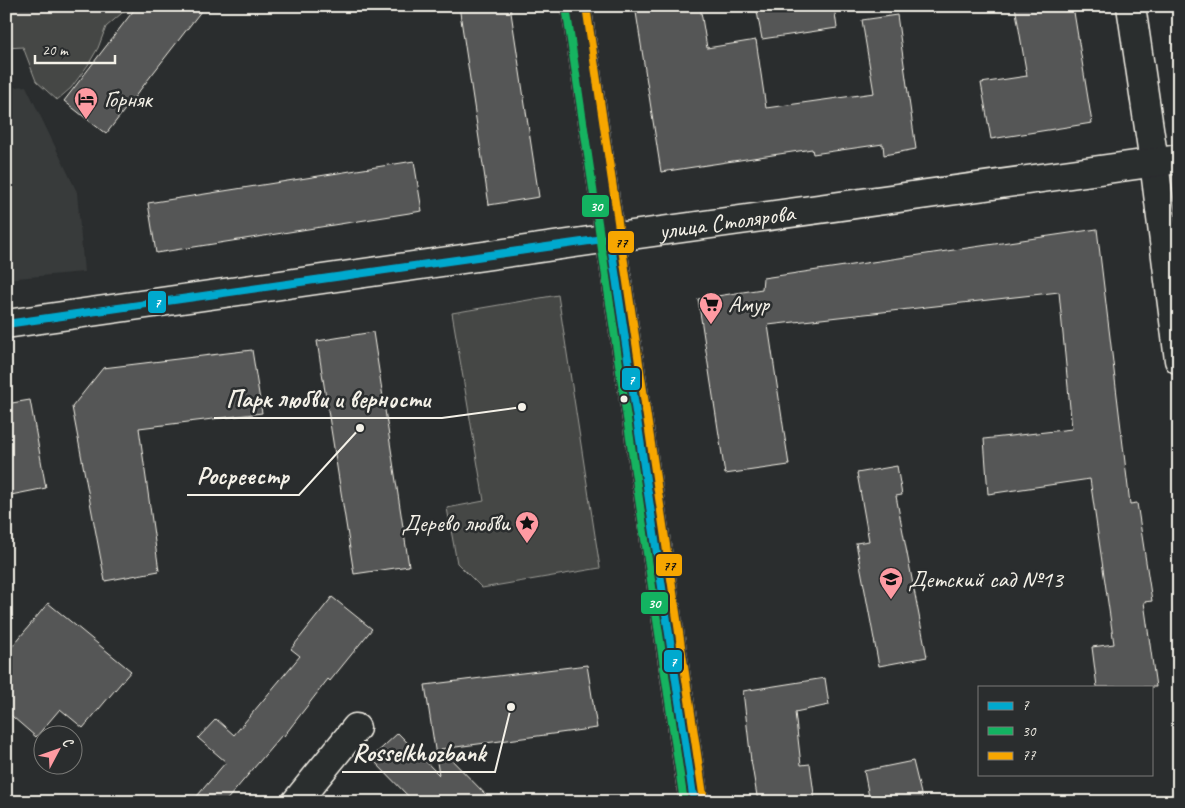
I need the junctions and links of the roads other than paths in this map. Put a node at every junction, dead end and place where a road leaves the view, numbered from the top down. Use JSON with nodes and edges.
{"nodes":[{"id":1,"x":576,"y":6,"type":"edge"},
{"id":2,"x":1131,"y":6,"type":"edge"},
{"id":3,"x":1166,"y":160,"type":"edge"},
{"id":4,"x":610,"y":238,"type":"junction"},
{"id":5,"x":6,"y":324,"type":"edge"},
{"id":6,"x":1179,"y":360,"type":"edge"},
{"id":7,"x":356,"y":728,"type":"dead end"},
{"id":8,"x":296,"y":802,"type":"edge"},
{"id":9,"x":694,"y":802,"type":"edge"}],
"edges":[{"from":1,"to":4,"type":"street"},
{"from":2,"to":3,"type":"street"},
{"from":3,"to":4,"type":"street","name":"улица Столярова"},
{"from":3,"to":6,"type":"street"},
{"from":4,"to":5,"type":"street","name":"улица Столярова"},
{"from":4,"to":9,"type":"street"},
{"from":7,"to":8,"type":"street"}]}
